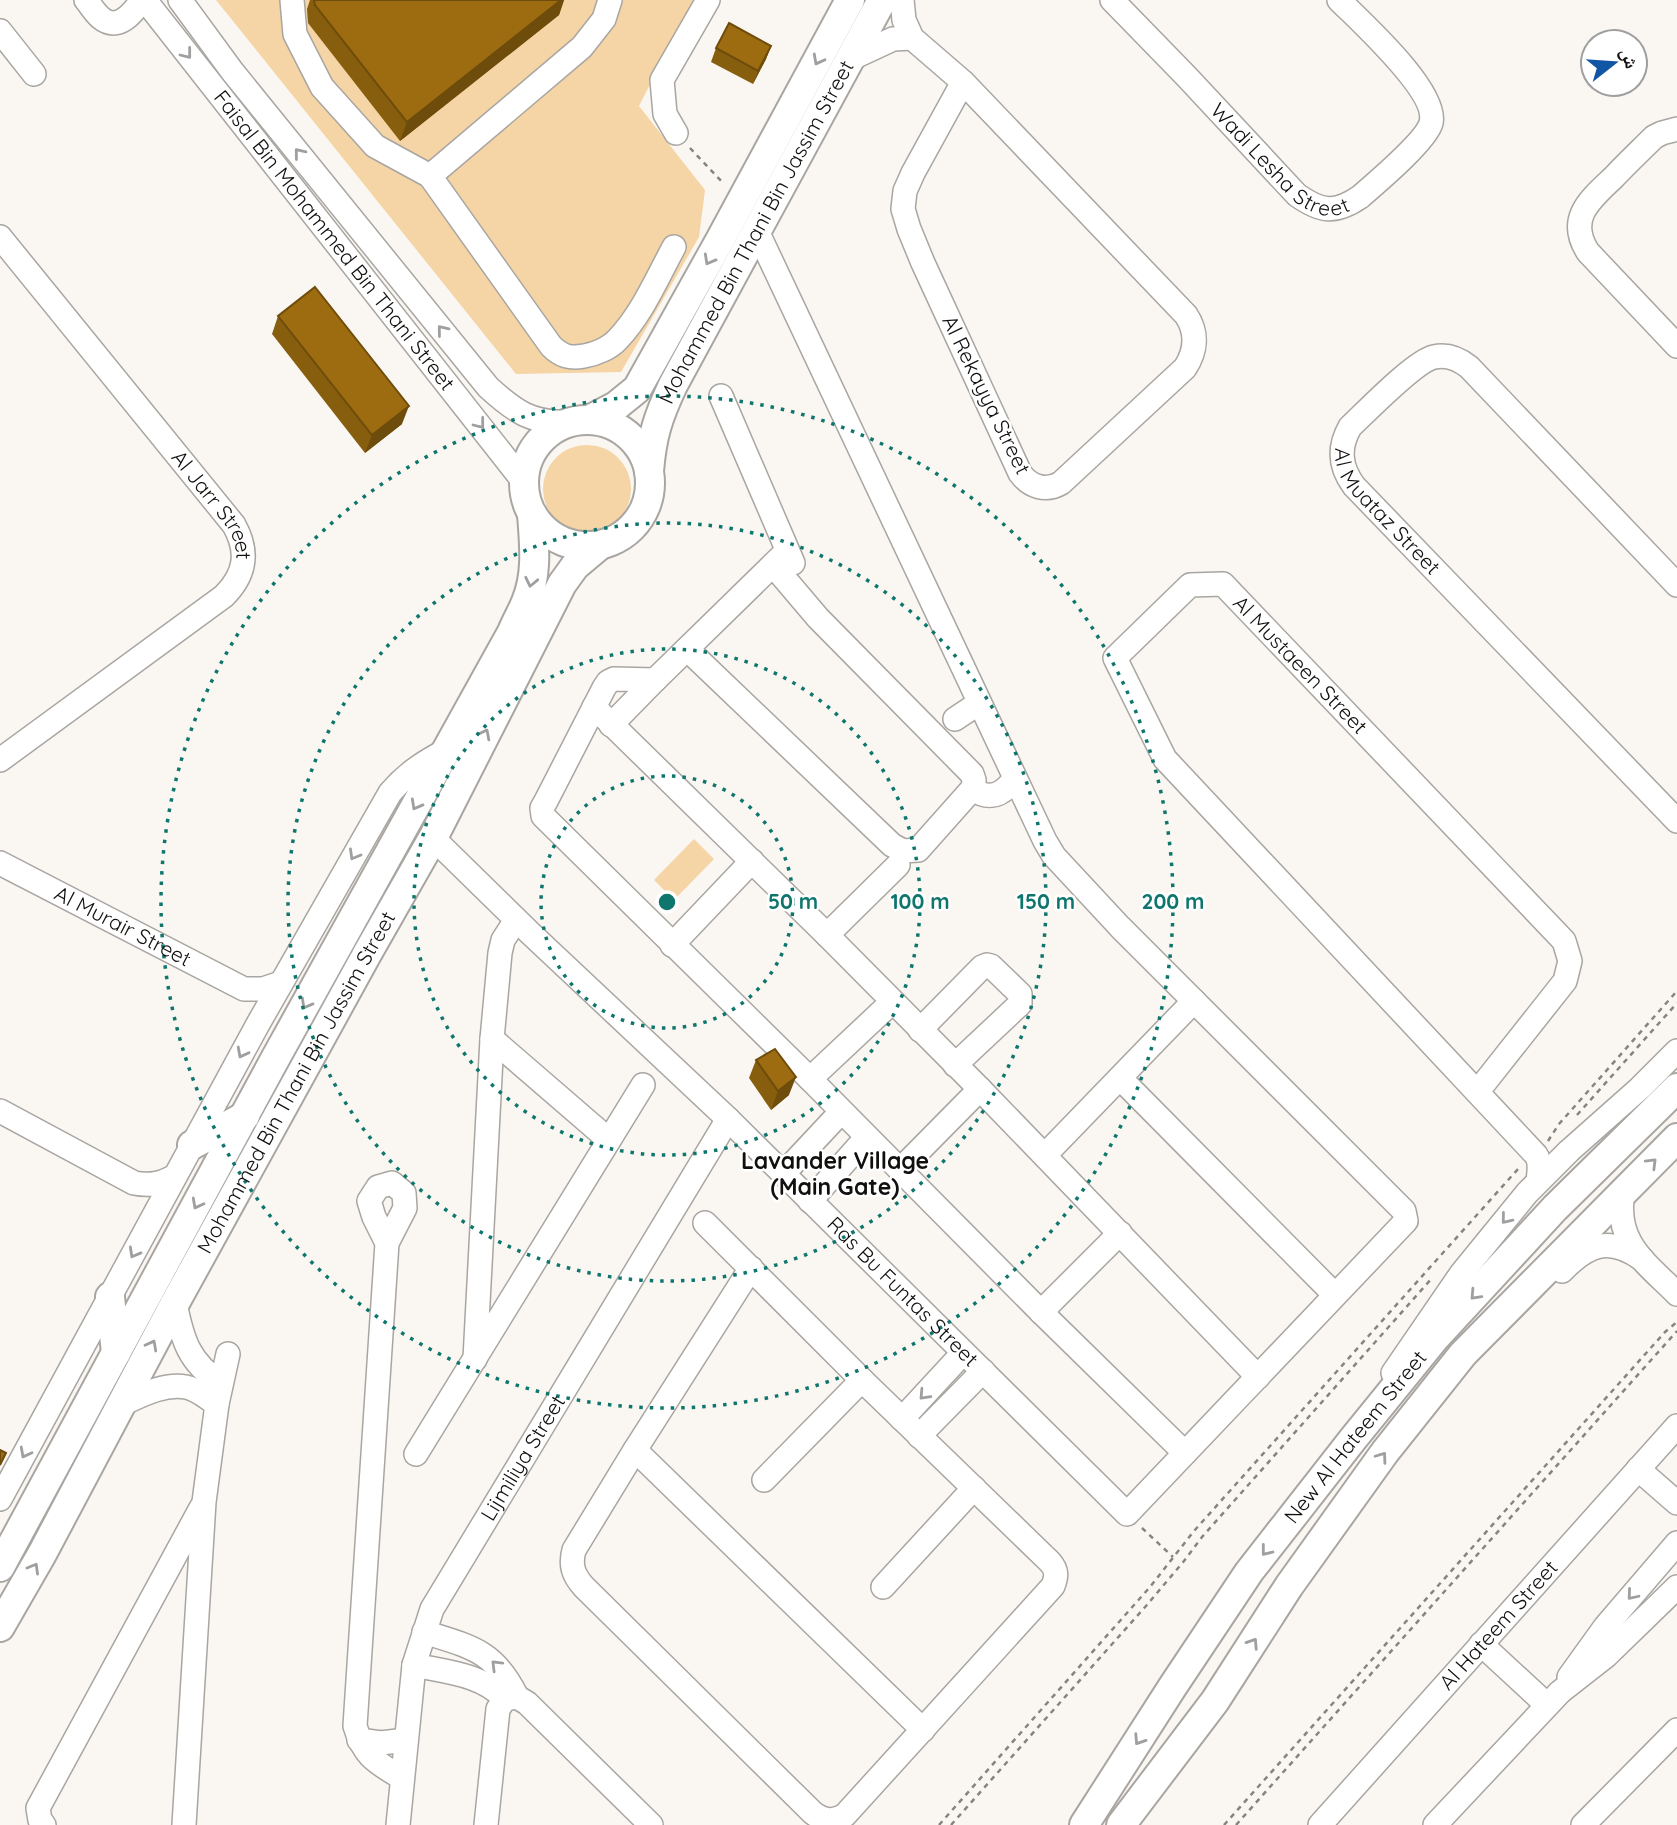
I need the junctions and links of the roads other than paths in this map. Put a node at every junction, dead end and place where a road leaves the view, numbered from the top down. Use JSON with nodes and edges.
{"nodes":[{"id":1,"x":86,"y":0,"type":"edge"},
{"id":2,"x":143,"y":0,"type":"edge"},
{"id":3,"x":180,"y":0,"type":"edge"},
{"id":4,"x":292,"y":0,"type":"edge"},
{"id":5,"x":610,"y":0,"type":"edge"},
{"id":6,"x":708,"y":0,"type":"edge"},
{"id":7,"x":850,"y":0,"type":"edge"},
{"id":8,"x":882,"y":0,"type":"edge"},
{"id":9,"x":902,"y":0,"type":"edge"},
{"id":10,"x":1112,"y":0,"type":"edge"},
{"id":11,"x":1339,"y":0,"type":"edge"},
{"id":12,"x":0,"y":31,"type":"edge"},
{"id":13,"x":912,"y":38,"type":"junction"},
{"id":14,"x":850,"y":59,"type":"junction"},
{"id":15,"x":34,"y":74,"type":"dead end"},
{"id":16,"x":963,"y":82,"type":"junction"},
{"id":17,"x":1677,"y":129,"type":"edge"},
{"id":18,"x":676,"y":133,"type":"road end"},
{"id":19,"x":430,"y":176,"type":"junction"},
{"id":20,"x":758,"y":230,"type":"junction"},
{"id":21,"x":0,"y":237,"type":"edge"},
{"id":22,"x":674,"y":247,"type":"dead end"},
{"id":23,"x":1677,"y":346,"type":"edge"},
{"id":24,"x":720,"y":396,"type":"dead end"},
{"id":25,"x":580,"y":421,"type":"junction"},
{"id":26,"x":649,"y":471,"type":"junction"},
{"id":27,"x":524,"y":482,"type":"junction"},
{"id":28,"x":532,"y":514,"type":"junction"},
{"id":29,"x":600,"y":545,"type":"junction"},
{"id":30,"x":780,"y":558,"type":"junction"},
{"id":31,"x":1677,"y":585,"type":"edge"},
{"id":32,"x":687,"y":649,"type":"junction"},
{"id":33,"x":654,"y":680,"type":"junction"},
{"id":34,"x":979,"y":703,"type":"junction"},
{"id":35,"x":594,"y":707,"type":"junction"},
{"id":36,"x":955,"y":719,"type":"dead end"},
{"id":37,"x":611,"y":725,"type":"junction"},
{"id":38,"x":445,"y":751,"type":"junction"},
{"id":39,"x":0,"y":760,"type":"edge"},
{"id":40,"x":1015,"y":778,"type":"junction"},
{"id":41,"x":972,"y":789,"type":"junction"},
{"id":42,"x":1677,"y":821,"type":"edge"},
{"id":43,"x":433,"y":838,"type":"junction"},
{"id":44,"x":752,"y":861,"type":"junction"},
{"id":45,"x":0,"y":863,"type":"edge"},
{"id":46,"x":898,"y":865,"type":"dead end"},
{"id":47,"x":523,"y":927,"type":"junction"},
{"id":48,"x":827,"y":936,"type":"junction"},
{"id":49,"x":673,"y":945,"type":"junction"},
{"id":50,"x":281,"y":983,"type":"junction"},
{"id":51,"x":244,"y":989,"type":"junction"},
{"id":52,"x":1194,"y":1001,"type":"junction"},
{"id":53,"x":892,"y":1002,"type":"junction"},
{"id":54,"x":258,"y":1024,"type":"junction"},
{"id":55,"x":920,"y":1030,"type":"junction"},
{"id":56,"x":492,"y":1040,"type":"junction"},
{"id":57,"x":1677,"y":1051,"type":"edge"},
{"id":58,"x":956,"y":1065,"type":"junction"},
{"id":59,"x":1120,"y":1078,"type":"junction"},
{"id":60,"x":810,"y":1079,"type":"junction"},
{"id":61,"x":643,"y":1085,"type":"dead end"},
{"id":62,"x":1677,"y":1088,"type":"edge"},
{"id":63,"x":980,"y":1089,"type":"junction"},
{"id":64,"x":1478,"y":1091,"type":"junction"},
{"id":65,"x":0,"y":1111,"type":"edge"},
{"id":66,"x":841,"y":1112,"type":"junction"},
{"id":67,"x":245,"y":1116,"type":"junction"},
{"id":68,"x":728,"y":1119,"type":"junction"},
{"id":69,"x":867,"y":1137,"type":"junction"},
{"id":70,"x":1677,"y":1138,"type":"edge"},
{"id":71,"x":609,"y":1140,"type":"junction"},
{"id":72,"x":192,"y":1145,"type":"junction"},
{"id":73,"x":1045,"y":1155,"type":"junction"},
{"id":74,"x":1533,"y":1168,"type":"junction"},
{"id":75,"x":900,"y":1170,"type":"junction"},
{"id":76,"x":783,"y":1174,"type":"junction"},
{"id":77,"x":175,"y":1176,"type":"junction"},
{"id":78,"x":134,"y":1183,"type":"junction"},
{"id":79,"x":1623,"y":1192,"type":"junction"},
{"id":80,"x":810,"y":1201,"type":"junction"},
{"id":81,"x":152,"y":1218,"type":"junction"},
{"id":82,"x":705,"y":1223,"type":"dead end"},
{"id":83,"x":1119,"y":1233,"type":"junction"},
{"id":84,"x":387,"y":1243,"type":"dead end"},
{"id":85,"x":1642,"y":1259,"type":"junction"},
{"id":86,"x":751,"y":1268,"type":"junction"},
{"id":87,"x":1677,"y":1294,"type":"edge"},
{"id":88,"x":1335,"y":1295,"type":"junction"},
{"id":89,"x":110,"y":1297,"type":"junction"},
{"id":90,"x":175,"y":1303,"type":"junction"},
{"id":91,"x":1041,"y":1312,"type":"junction"},
{"id":92,"x":116,"y":1353,"type":"junction"},
{"id":93,"x":963,"y":1353,"type":"junction"},
{"id":94,"x":228,"y":1354,"type":"dead end"},
{"id":95,"x":1463,"y":1354,"type":"junction"},
{"id":96,"x":475,"y":1359,"type":"junction"},
{"id":97,"x":983,"y":1371,"type":"junction"},
{"id":98,"x":1258,"y":1377,"type":"junction"},
{"id":99,"x":862,"y":1380,"type":"junction"},
{"id":100,"x":219,"y":1394,"type":"junction"},
{"id":101,"x":120,"y":1405,"type":"junction"},
{"id":102,"x":902,"y":1419,"type":"junction"},
{"id":103,"x":1677,"y":1426,"type":"edge"},
{"id":104,"x":919,"y":1436,"type":"junction"},
{"id":105,"x":1353,"y":1439,"type":"junction"},
{"id":106,"x":635,"y":1450,"type":"junction"},
{"id":107,"x":1185,"y":1453,"type":"junction"},
{"id":108,"x":416,"y":1454,"type":"dead end"},
{"id":109,"x":1638,"y":1469,"type":"junction"},
{"id":110,"x":764,"y":1480,"type":"dead end"},
{"id":111,"x":974,"y":1488,"type":"junction"},
{"id":112,"x":0,"y":1499,"type":"edge"},
{"id":113,"x":204,"y":1502,"type":"junction"},
{"id":114,"x":1677,"y":1503,"type":"edge"},
{"id":115,"x":1677,"y":1543,"type":"edge"},
{"id":116,"x":0,"y":1567,"type":"edge"},
{"id":117,"x":883,"y":1587,"type":"dead end"},
{"id":118,"x":1677,"y":1587,"type":"edge"},
{"id":119,"x":0,"y":1627,"type":"edge"},
{"id":120,"x":424,"y":1632,"type":"junction"},
{"id":121,"x":1476,"y":1649,"type":"junction"},
{"id":122,"x":414,"y":1665,"type":"junction"},
{"id":123,"x":511,"y":1698,"type":"junction"},
{"id":124,"x":1549,"y":1704,"type":"junction"},
{"id":125,"x":923,"y":1730,"type":"junction"},
{"id":126,"x":359,"y":1740,"type":"junction"},
{"id":127,"x":406,"y":1740,"type":"junction"},
{"id":128,"x":1673,"y":1743,"type":"edge"},
{"id":129,"x":402,"y":1778,"type":"junction"},
{"id":130,"x":1084,"y":1824,"type":"edge"},
{"id":131,"x":44,"y":1825,"type":"edge"},
{"id":132,"x":184,"y":1825,"type":"edge"},
{"id":133,"x":398,"y":1825,"type":"edge"},
{"id":134,"x":486,"y":1825,"type":"edge"},
{"id":135,"x":651,"y":1825,"type":"edge"},
{"id":136,"x":1122,"y":1825,"type":"edge"},
{"id":137,"x":1320,"y":1825,"type":"edge"},
{"id":138,"x":1435,"y":1825,"type":"edge"},
{"id":139,"x":1583,"y":1825,"type":"edge"}],
"edges":[{"from":1,"to":2,"type":"street"},
{"from":2,"to":27,"type":"street","name":"Faisal Bin Mohammed Bin Thani Street","one_way":true},
{"from":25,"to":3,"type":"street","name":"Faisal Bin Mohammed Bin Thani Street","one_way":true},
{"from":4,"to":19,"type":"street"},
{"from":5,"to":19,"type":"street"},
{"from":6,"to":18,"type":"street"},
{"from":7,"to":25,"type":"main road","name":"Mohammed Bin Thani Bin Jassim Street","one_way":true},
{"from":8,"to":14,"type":"main road","name":"Mohammed Bin Thani Bin Jassim Street"},
{"from":9,"to":13,"type":"street"},
{"from":10,"to":11,"type":"street","name":"Wadi Lesha Street"},
{"from":12,"to":15,"type":"street"},
{"from":13,"to":14,"type":"street"},
{"from":13,"to":16,"type":"street","name":"Al Rekayya Street"},
{"from":14,"to":20,"type":"main road","name":"Mohammed Bin Thani Bin Jassim Street"},
{"from":16,"to":16,"type":"street","name":"Al Rekayya Street"},
{"from":17,"to":23,"type":"street"},
{"from":19,"to":22,"type":"street"},
{"from":20,"to":26,"type":"main road","name":"Mohammed Bin Thani Bin Jassim Street"},
{"from":20,"to":34,"type":"street"},
{"from":21,"to":39,"type":"street","name":"Al Jarr Street"},
{"from":24,"to":30,"type":"street"},
{"from":25,"to":26,"type":"main road"},
{"from":25,"to":27,"type":"main road"},
{"from":26,"to":29,"type":"main road"},
{"from":27,"to":28,"type":"main road"},
{"from":28,"to":29,"type":"main road"},
{"from":28,"to":38,"type":"main road","name":"Mohammed Bin Thani Bin Jassim Street","one_way":true},
{"from":43,"to":29,"type":"main road","name":"Mohammed Bin Thani Bin Jassim Street","one_way":true},
{"from":30,"to":32,"type":"street"},
{"from":30,"to":41,"type":"street"},
{"from":31,"to":42,"type":"street","name":"Al Muataz Street"},
{"from":32,"to":33,"type":"street"},
{"from":32,"to":41,"type":"street"},
{"from":33,"to":35,"type":"street"},
{"from":33,"to":37,"type":"street"},
{"from":34,"to":36,"type":"street"},
{"from":34,"to":40,"type":"street"},
{"from":35,"to":37,"type":"street"},
{"from":35,"to":49,"type":"street"},
{"from":37,"to":44,"type":"street"},
{"from":38,"to":50,"type":"street","one_way":true},
{"from":38,"to":67,"type":"main road","name":"Mohammed Bin Thani Bin Jassim Street","one_way":true},
{"from":40,"to":41,"type":"street"},
{"from":40,"to":52,"type":"street"},
{"from":43,"to":47,"type":"street","name":"Ras Bu Funtas Street"},
{"from":43,"to":90,"type":"main road","name":"Mohammed Bin Thani Bin Jassim Street"},
{"from":44,"to":48,"type":"street"},
{"from":44,"to":49,"type":"street"},
{"from":45,"to":51,"type":"street","name":"Al Murair Street"},
{"from":46,"to":48,"type":"street"},
{"from":47,"to":56,"type":"street"},
{"from":47,"to":68,"type":"street","name":"Ras Bu Funtas Street"},
{"from":48,"to":53,"type":"street"},
{"from":49,"to":60,"type":"street"},
{"from":50,"to":51,"type":"street"},
{"from":50,"to":54,"type":"street"},
{"from":51,"to":54,"type":"street"},
{"from":52,"to":59,"type":"street"},
{"from":52,"to":88,"type":"street"},
{"from":53,"to":55,"type":"street"},
{"from":53,"to":60,"type":"street"},
{"from":54,"to":72,"type":"street","one_way":true},
{"from":55,"to":58,"type":"street"},
{"from":55,"to":58,"type":"street"},
{"from":56,"to":71,"type":"street"},
{"from":56,"to":96,"type":"street"},
{"from":57,"to":74,"type":"street"},
{"from":58,"to":63,"type":"street"},
{"from":59,"to":73,"type":"street"},
{"from":59,"to":88,"type":"street"},
{"from":60,"to":66,"type":"street"},
{"from":61,"to":71,"type":"street"},
{"from":62,"to":105,"type":"main road","name":"New Al Hateem Street","one_way":true},
{"from":63,"to":73,"type":"street"},
{"from":63,"to":75,"type":"street"},
{"from":64,"to":64,"type":"street","name":"Al Mustaeen Street"},
{"from":64,"to":74,"type":"street","name":"Al Mustaeen Street"},
{"from":65,"to":78,"type":"street"},
{"from":66,"to":69,"type":"street"},
{"from":66,"to":76,"type":"street"},
{"from":67,"to":72,"type":"main road"},
{"from":67,"to":92,"type":"main road","name":"Mohammed Bin Thani Bin Jassim Street","one_way":true},
{"from":68,"to":76,"type":"street","name":"Ras Bu Funtas Street"},
{"from":68,"to":120,"type":"street","name":"Lijmiliya Street"},
{"from":69,"to":75,"type":"street"},
{"from":69,"to":80,"type":"street"},
{"from":79,"to":70,"type":"main road","name":"New Al Hateem Street","one_way":true},
{"from":71,"to":96,"type":"street"},
{"from":72,"to":77,"type":"street"},
{"from":73,"to":83,"type":"street"},
{"from":74,"to":105,"type":"street","one_way":true},
{"from":75,"to":91,"type":"street"},
{"from":76,"to":80,"type":"street","name":"Ras Bu Funtas Street"},
{"from":77,"to":78,"type":"street"},
{"from":77,"to":81,"type":"street"},
{"from":78,"to":81,"type":"street"},
{"from":79,"to":85,"type":"street"},
{"from":79,"to":95,"type":"main road","name":"New Al Hateem Street"},
{"from":80,"to":93,"type":"street","name":"Ras Bu Funtas Street"},
{"from":81,"to":89,"type":"street","one_way":true},
{"from":82,"to":86,"type":"street"},
{"from":83,"to":91,"type":"street"},
{"from":83,"to":98,"type":"street"},
{"from":84,"to":126,"type":"street"},
{"from":85,"to":87,"type":"street"},
{"from":85,"to":95,"type":"street"},
{"from":86,"to":99,"type":"street"},
{"from":86,"to":106,"type":"street"},
{"from":88,"to":98,"type":"street"},
{"from":89,"to":92,"type":"main road"},
{"from":89,"to":112,"type":"street","one_way":true},
{"from":90,"to":100,"type":"street"},
{"from":101,"to":90,"type":"main road","name":"Mohammed Bin Thani Bin Jassim Street","one_way":true},
{"from":91,"to":107,"type":"street"},
{"from":92,"to":116,"type":"main road","name":"Mohammed Bin Thani Bin Jassim Street"},
{"from":93,"to":97,"type":"street","name":"Ras Bu Funtas Street"},
{"from":93,"to":102,"type":"street","one_way":true},
{"from":94,"to":100,"type":"street"},
{"from":136,"to":95,"type":"main road","name":"New Al Hateem Street","one_way":true},
{"from":96,"to":108,"type":"street"},
{"from":97,"to":104,"type":"street"},
{"from":97,"to":107,"type":"street","name":"Ras Bu Funtas Street"},
{"from":98,"to":107,"type":"street"},
{"from":99,"to":102,"type":"street"},
{"from":99,"to":110,"type":"street"},
{"from":100,"to":101,"type":"street"},
{"from":100,"to":113,"type":"street"},
{"from":119,"to":101,"type":"main road","name":"Mohammed Bin Thani Bin Jassim Street","one_way":true},
{"from":102,"to":104,"type":"street"},
{"from":103,"to":109,"type":"street","name":"Al Hateem Street"},
{"from":104,"to":111,"type":"street"},
{"from":105,"to":130,"type":"main road","name":"New Al Hateem Street","one_way":true},
{"from":106,"to":125,"type":"street"},
{"from":106,"to":125,"type":"street"},
{"from":109,"to":114,"type":"street"},
{"from":109,"to":121,"type":"street","name":"Al Hateem Street"},
{"from":111,"to":117,"type":"street"},
{"from":111,"to":125,"type":"street"},
{"from":113,"to":131,"type":"street"},
{"from":113,"to":132,"type":"street"},
{"from":115,"to":124,"type":"street","one_way":true},
{"from":118,"to":124,"type":"street"},
{"from":120,"to":122,"type":"street","name":"Lijmiliya Street"},
{"from":123,"to":120,"type":"street","one_way":true},
{"from":121,"to":124,"type":"street"},
{"from":121,"to":137,"type":"street","name":"Al Hateem Street"},
{"from":122,"to":123,"type":"street"},
{"from":122,"to":127,"type":"street","name":"Lijmiliya Street"},
{"from":123,"to":134,"type":"street"},
{"from":123,"to":135,"type":"street"},
{"from":124,"to":138,"type":"street"},
{"from":126,"to":127,"type":"street"},
{"from":126,"to":129,"type":"street"},
{"from":127,"to":129,"type":"street","name":"Lijmiliya Street"},
{"from":128,"to":139,"type":"street"},
{"from":129,"to":133,"type":"street","name":"Lijmiliya Street"}]}
